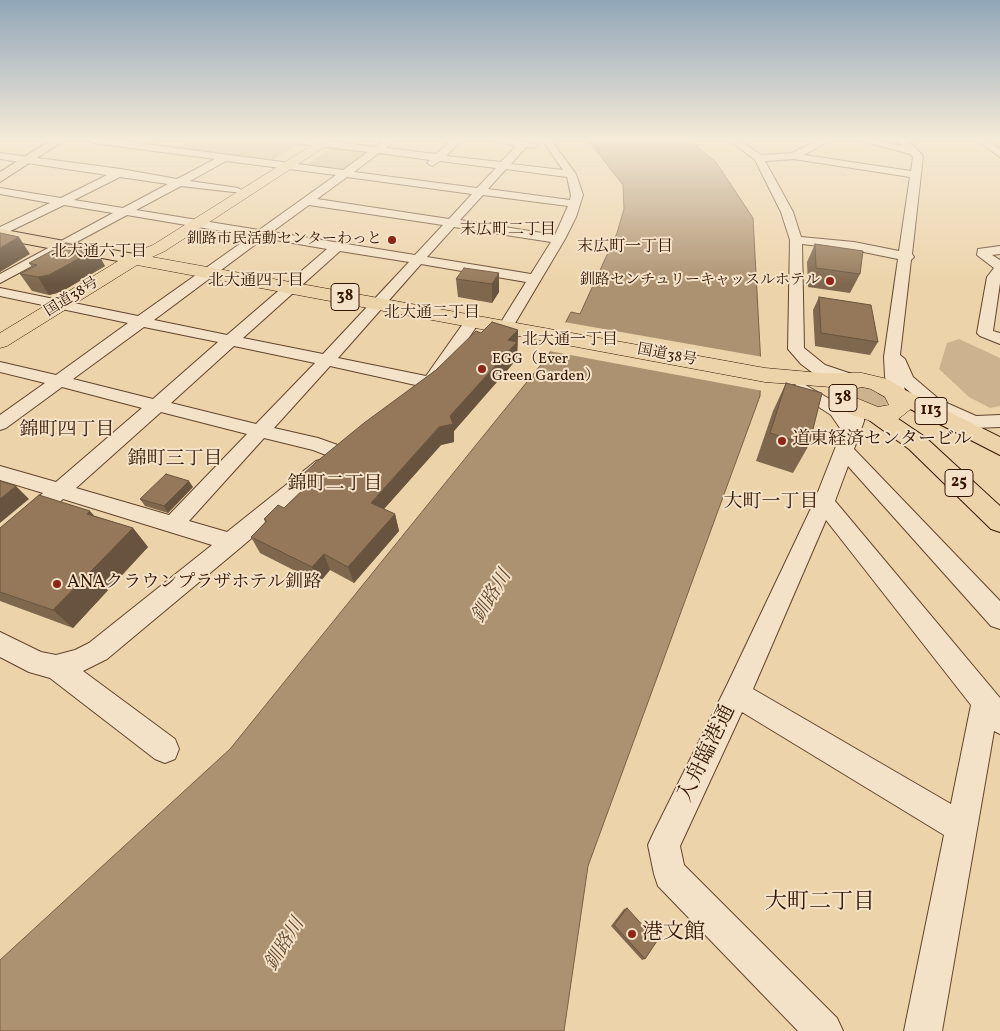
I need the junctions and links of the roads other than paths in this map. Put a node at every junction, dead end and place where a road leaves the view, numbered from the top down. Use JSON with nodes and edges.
{"nodes":[{"id":1,"x":89,"y":188,"type":"edge"},
{"id":2,"x":168,"y":188,"type":"edge"},
{"id":3,"x":219,"y":188,"type":"edge"},
{"id":4,"x":243,"y":188,"type":"edge"},
{"id":5,"x":248,"y":188,"type":"edge"},
{"id":6,"x":325,"y":188,"type":"edge"},
{"id":7,"x":449,"y":188,"type":"edge"},
{"id":8,"x":481,"y":188,"type":"edge"},
{"id":9,"x":575,"y":188,"type":"edge"},
{"id":10,"x":775,"y":188,"type":"edge"},
{"id":11,"x":915,"y":188,"type":"edge"},
{"id":12,"x":0,"y":191,"type":"edge"},
{"id":13,"x":238,"y":191,"type":"junction"},
{"id":14,"x":479,"y":192,"type":"junction"},
{"id":15,"x":62,"y":201,"type":"junction"},
{"id":16,"x":308,"y":201,"type":"junction"},
{"id":17,"x":575,"y":204,"type":"junction"},
{"id":18,"x":126,"y":211,"type":"junction"},
{"id":19,"x":193,"y":222,"type":"junction"},
{"id":20,"x":450,"y":222,"type":"junction"},
{"id":21,"x":0,"y":233,"type":"edge"},
{"id":22,"x":263,"y":234,"type":"junction"},
{"id":23,"x":559,"y":239,"type":"junction"},
{"id":24,"x":796,"y":240,"type":"junction"},
{"id":25,"x":62,"y":246,"type":"junction"},
{"id":26,"x":338,"y":246,"type":"junction"},
{"id":27,"x":1000,"y":250,"type":"edge"},
{"id":28,"x":907,"y":257,"type":"junction"},
{"id":29,"x":134,"y":259,"type":"junction"},
{"id":30,"x":417,"y":259,"type":"junction"},
{"id":31,"x":1000,"y":267,"type":"edge"},
{"id":32,"x":209,"y":272,"type":"junction"},
{"id":33,"x":0,"y":279,"type":"edge"},
{"id":34,"x":535,"y":279,"type":"junction"},
{"id":35,"x":289,"y":288,"type":"junction"},
{"id":36,"x":0,"y":292,"type":"edge"},
{"id":37,"x":378,"y":303,"type":"junction"},
{"id":38,"x":61,"y":304,"type":"junction"},
{"id":39,"x":142,"y":321,"type":"junction"},
{"id":40,"x":472,"y":321,"type":"junction"},
{"id":41,"x":506,"y":327,"type":"junction"},
{"id":42,"x":1000,"y":339,"type":"edge"},
{"id":43,"x":232,"y":340,"type":"junction"},
{"id":44,"x":0,"y":342,"type":"edge"},
{"id":45,"x":893,"y":352,"type":"junction"},
{"id":46,"x":326,"y":361,"type":"junction"},
{"id":47,"x":0,"y":367,"type":"edge"},
{"id":48,"x":805,"y":375,"type":"junction"},
{"id":49,"x":59,"y":381,"type":"junction"},
{"id":50,"x":431,"y":382,"type":"junction"},
{"id":51,"x":409,"y":398,"type":"edge"},
{"id":52,"x":157,"y":405,"type":"junction"},
{"id":53,"x":871,"y":405,"type":"junction"},
{"id":54,"x":1000,"y":420,"type":"edge"},
{"id":55,"x":0,"y":424,"type":"edge"},
{"id":56,"x":260,"y":431,"type":"junction"},
{"id":57,"x":1000,"y":447,"type":"edge"},
{"id":58,"x":0,"y":473,"type":"edge"},
{"id":59,"x":60,"y":491,"type":"junction"},
{"id":60,"x":824,"y":502,"type":"junction"},
{"id":61,"x":1000,"y":522,"type":"edge"},
{"id":62,"x":174,"y":524,"type":"junction"},
{"id":63,"x":232,"y":542,"type":"junction"},
{"id":64,"x":0,"y":543,"type":"edge"},
{"id":65,"x":1000,"y":618,"type":"edge"},
{"id":66,"x":0,"y":644,"type":"edge"},
{"id":67,"x":56,"y":667,"type":"junction"},
{"id":68,"x":737,"y":694,"type":"junction"},
{"id":69,"x":992,"y":712,"type":"edge"},
{"id":70,"x":165,"y":749,"type":"dead end"},
{"id":71,"x":962,"y":828,"type":"junction"},
{"id":72,"x":824,"y":1031,"type":"edge"},
{"id":73,"x":923,"y":1031,"type":"edge"}],
"edges":[{"from":1,"to":15,"type":"street"},
{"from":2,"to":18,"type":"street"},
{"from":3,"to":13,"type":"street"},
{"from":4,"to":13,"type":"highway"},
{"from":5,"to":19,"type":"highway"},
{"from":6,"to":16,"type":"street"},
{"from":7,"to":14,"type":"street"},
{"from":8,"to":14,"type":"street"},
{"from":9,"to":17,"type":"street"},
{"from":10,"to":24,"type":"street"},
{"from":11,"to":28,"type":"street"},
{"from":12,"to":15,"type":"street"},
{"from":13,"to":19,"type":"highway"},
{"from":14,"to":17,"type":"street"},
{"from":14,"to":20,"type":"street"},
{"from":15,"to":18,"type":"street"},
{"from":15,"to":21,"type":"street"},
{"from":16,"to":20,"type":"street"},
{"from":16,"to":22,"type":"street"},
{"from":17,"to":23,"type":"street"},
{"from":18,"to":19,"type":"street"},
{"from":18,"to":25,"type":"street"},
{"from":19,"to":22,"type":"street"},
{"from":19,"to":29,"type":"highway"},
{"from":20,"to":23,"type":"street"},
{"from":20,"to":30,"type":"street"},
{"from":21,"to":25,"type":"main road"},
{"from":22,"to":26,"type":"street"},
{"from":22,"to":32,"type":"street"},
{"from":23,"to":34,"type":"street"},
{"from":24,"to":28,"type":"street"},
{"from":24,"to":48,"type":"street"},
{"from":25,"to":29,"type":"main road"},
{"from":25,"to":33,"type":"street"},
{"from":26,"to":30,"type":"street"},
{"from":26,"to":35,"type":"street"},
{"from":27,"to":31,"type":"street"},
{"from":28,"to":45,"type":"street"},
{"from":29,"to":32,"type":"highway","name":"国道38号","number":"38"},
{"from":29,"to":38,"type":"highway","name":"国道38号"},
{"from":30,"to":34,"type":"street"},
{"from":30,"to":37,"type":"street"},
{"from":31,"to":42,"type":"street"},
{"from":32,"to":35,"type":"highway","name":"国道38号","number":"38"},
{"from":32,"to":39,"type":"street"},
{"from":34,"to":41,"type":"street"},
{"from":35,"to":37,"type":"highway","name":"国道38号","number":"38"},
{"from":35,"to":43,"type":"street"},
{"from":36,"to":38,"type":"street"},
{"from":37,"to":40,"type":"highway","name":"国道38号","number":"38"},
{"from":37,"to":46,"type":"street"},
{"from":38,"to":39,"type":"street"},
{"from":38,"to":44,"type":"highway","name":"国道38号"},
{"from":39,"to":43,"type":"street"},
{"from":39,"to":49,"type":"street"},
{"from":40,"to":41,"type":"highway","name":"国道38号","number":"38"},
{"from":40,"to":50,"type":"street"},
{"from":41,"to":48,"type":"highway","name":"国道38号","number":"38"},
{"from":43,"to":46,"type":"street"},
{"from":43,"to":52,"type":"street"},
{"from":45,"to":53,"type":"street"},
{"from":45,"to":53,"type":"street"},
{"from":45,"to":54,"type":"street"},
{"from":46,"to":50,"type":"street"},
{"from":46,"to":56,"type":"street"},
{"from":47,"to":49,"type":"street"},
{"from":48,"to":53,"type":"highway","name":"国道38号","number":"38"},
{"from":49,"to":52,"type":"street"},
{"from":49,"to":55,"type":"street"},
{"from":50,"to":51,"type":"street"},
{"from":52,"to":56,"type":"street"},
{"from":52,"to":59,"type":"street"},
{"from":53,"to":57,"type":"main road","number":"113"},
{"from":53,"to":60,"type":"street","name":"入舟臨港通"},
{"from":53,"to":61,"type":"main road","number":"25"},
{"from":53,"to":65,"type":"street"},
{"from":56,"to":62,"type":"street"},
{"from":56,"to":63,"type":"street"},
{"from":58,"to":59,"type":"street"},
{"from":59,"to":62,"type":"street"},
{"from":59,"to":64,"type":"street"},
{"from":60,"to":68,"type":"street","name":"入舟臨港通"},
{"from":60,"to":69,"type":"street"},
{"from":62,"to":63,"type":"street"},
{"from":63,"to":67,"type":"street"},
{"from":66,"to":67,"type":"street"},
{"from":67,"to":70,"type":"street"},
{"from":68,"to":71,"type":"street"},
{"from":68,"to":72,"type":"street","name":"入舟臨港通"},
{"from":69,"to":71,"type":"street"},
{"from":71,"to":73,"type":"street"}]}
